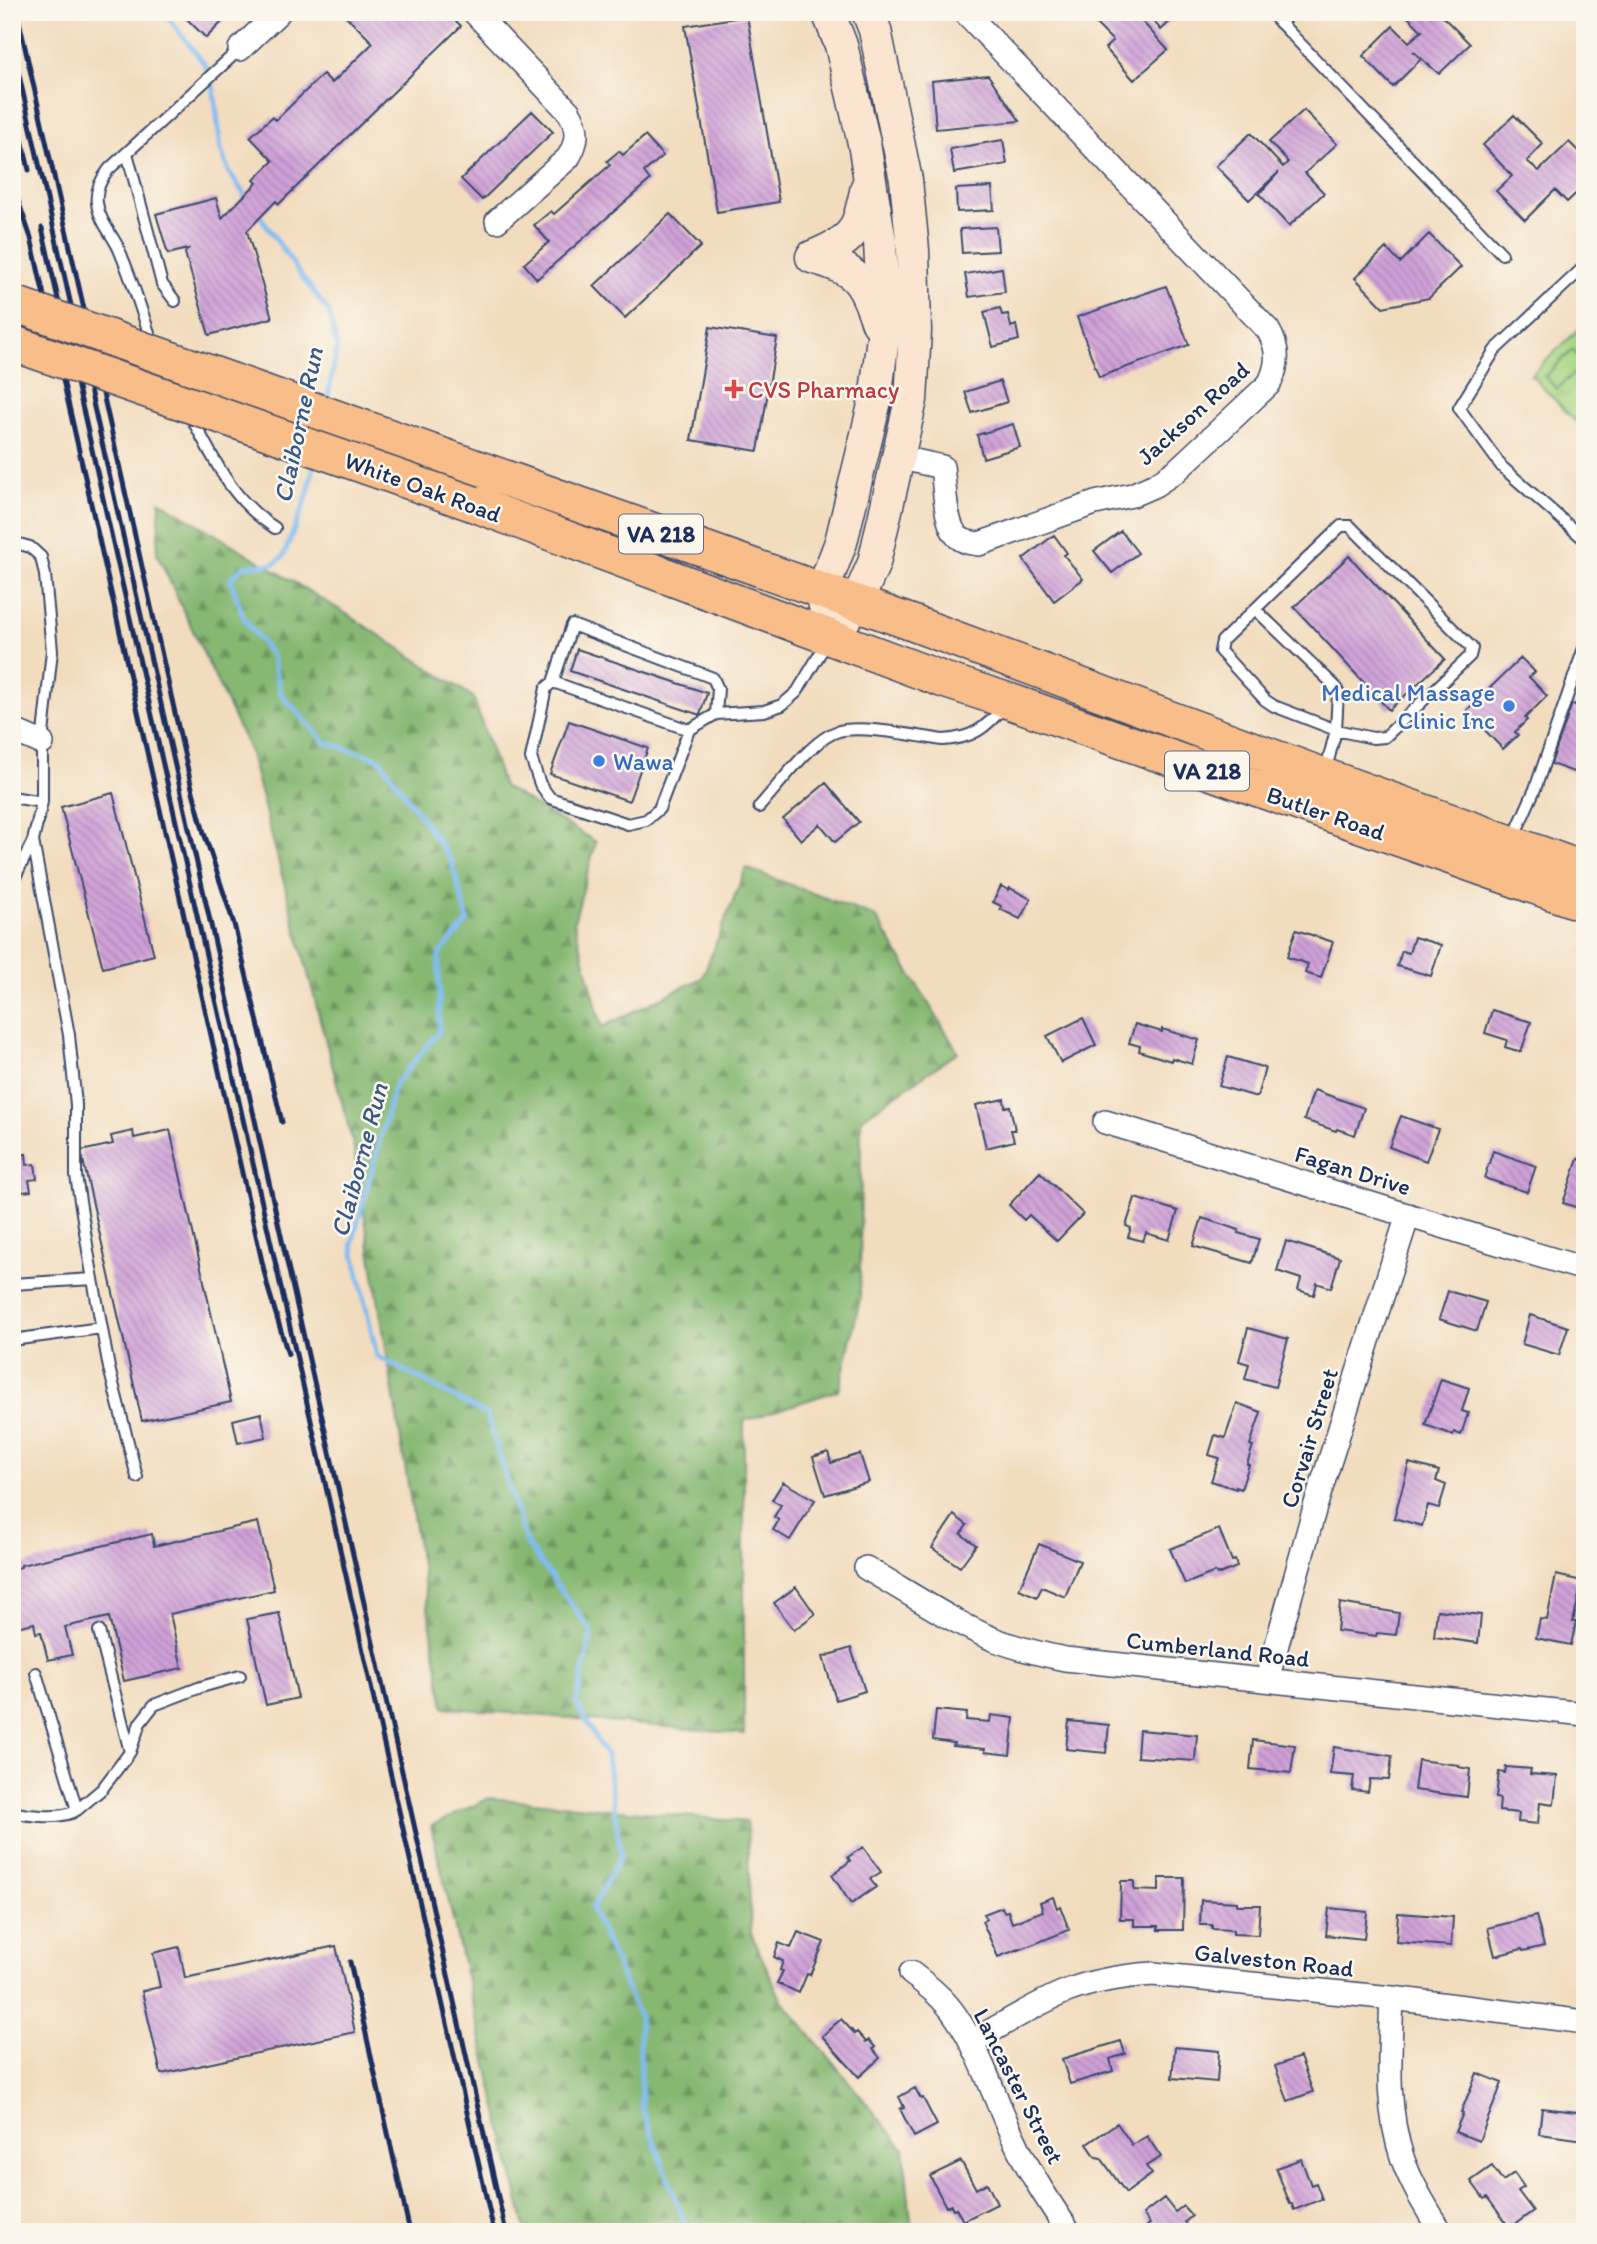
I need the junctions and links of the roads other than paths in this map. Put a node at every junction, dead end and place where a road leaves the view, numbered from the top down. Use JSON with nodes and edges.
{"nodes":[{"id":1,"x":279,"y":12,"type":"edge"},
{"id":2,"x":474,"y":12,"type":"edge"},
{"id":3,"x":828,"y":12,"type":"edge"},
{"id":4,"x":868,"y":12,"type":"edge"},
{"id":5,"x":965,"y":12,"type":"edge"},
{"id":6,"x":1270,"y":12,"type":"edge"},
{"id":7,"x":1291,"y":12,"type":"edge"},
{"id":8,"x":1280,"y":23,"type":"junction"},
{"id":9,"x":240,"y":49,"type":"joint"},
{"id":10,"x":127,"y":153,"type":"junction"},
{"id":11,"x":870,"y":177,"type":"junction"},
{"id":12,"x":497,"y":220,"type":"dead end"},
{"id":13,"x":1502,"y":254,"type":"dead end"},
{"id":14,"x":1585,"y":266,"type":"edge"},
{"id":15,"x":175,"y":301,"type":"dead end"},
{"id":16,"x":12,"y":303,"type":"edge"},
{"id":17,"x":883,"y":337,"type":"junction"},
{"id":18,"x":12,"y":343,"type":"edge"},
{"id":19,"x":165,"y":371,"type":"dead end"},
{"id":20,"x":172,"y":383,"type":"dead end"},
{"id":21,"x":897,"y":457,"type":"junction"},
{"id":22,"x":275,"y":528,"type":"dead end"},
{"id":23,"x":1585,"y":540,"type":"edge"},
{"id":24,"x":12,"y":542,"type":"edge"},
{"id":25,"x":822,"y":592,"type":"junction"},
{"id":26,"x":856,"y":604,"type":"junction"},
{"id":27,"x":1255,"y":609,"type":"junction"},
{"id":28,"x":831,"y":637,"type":"junction"},
{"id":29,"x":1585,"y":645,"type":"edge"},
{"id":30,"x":554,"y":682,"type":"junction"},
{"id":31,"x":1009,"y":701,"type":"junction"},
{"id":32,"x":716,"y":714,"type":"junction"},
{"id":33,"x":12,"y":730,"type":"edge"},
{"id":34,"x":689,"y":730,"type":"junction"},
{"id":35,"x":1336,"y":730,"type":"junction"},
{"id":36,"x":41,"y":743,"type":"junction"},
{"id":37,"x":1316,"y":791,"type":"junction"},
{"id":38,"x":12,"y":797,"type":"edge"},
{"id":39,"x":42,"y":802,"type":"junction"},
{"id":40,"x":759,"y":807,"type":"dead end"},
{"id":41,"x":33,"y":841,"type":"junction"},
{"id":42,"x":1511,"y":843,"type":"junction"},
{"id":43,"x":1585,"y":870,"type":"edge"},
{"id":44,"x":12,"y":883,"type":"edge"},
{"id":45,"x":1585,"y":904,"type":"edge"},
{"id":46,"x":1105,"y":1122,"type":"dead end"},
{"id":47,"x":1408,"y":1215,"type":"junction"},
{"id":48,"x":1585,"y":1269,"type":"edge"},
{"id":49,"x":93,"y":1279,"type":"junction"},
{"id":50,"x":12,"y":1284,"type":"edge"},
{"id":51,"x":102,"y":1328,"type":"junction"},
{"id":52,"x":12,"y":1340,"type":"edge"},
{"id":53,"x":137,"y":1477,"type":"dead end"},
{"id":54,"x":866,"y":1568,"type":"dead end"},
{"id":55,"x":99,"y":1631,"type":"dead end"},
{"id":56,"x":36,"y":1672,"type":"dead end"},
{"id":57,"x":240,"y":1676,"type":"dead end"},
{"id":58,"x":1267,"y":1680,"type":"junction"},
{"id":59,"x":1585,"y":1714,"type":"edge"},
{"id":60,"x":130,"y":1752,"type":"junction"},
{"id":61,"x":77,"y":1810,"type":"junction"},
{"id":62,"x":12,"y":1812,"type":"edge"},
{"id":63,"x":911,"y":1973,"type":"dead end"},
{"id":64,"x":1392,"y":1998,"type":"junction"},
{"id":65,"x":1585,"y":2022,"type":"edge"},
{"id":66,"x":971,"y":2042,"type":"junction"},
{"id":67,"x":1069,"y":2232,"type":"edge"},
{"id":68,"x":1441,"y":2232,"type":"edge"}],
"edges":[{"from":1,"to":9,"type":"street"},
{"from":2,"to":12,"type":"street"},
{"from":3,"to":11,"type":"main road"},
{"from":4,"to":21,"type":"main road"},
{"from":5,"to":21,"type":"street","name":"Jackson Road"},
{"from":6,"to":8,"type":"lane"},
{"from":7,"to":8,"type":"lane"},
{"from":8,"to":13,"type":"lane"},
{"from":9,"to":10,"type":"lane"},
{"from":10,"to":15,"type":"lane"},
{"from":10,"to":19,"type":"lane"},
{"from":11,"to":17,"type":"main road"},
{"from":11,"to":17,"type":"main road"},
{"from":14,"to":23,"type":"lane"},
{"from":16,"to":25,"type":"main road","name":"White Oak Road","number":"VA 218","bridge":true},
{"from":17,"to":25,"type":"main road"},
{"from":18,"to":28,"type":"main road","name":"White Oak Road","number":"VA 218","bridge":true},
{"from":20,"to":22,"type":"lane"},
{"from":21,"to":26,"type":"main road"},
{"from":24,"to":36,"type":"lane"},
{"from":25,"to":26,"type":"main road","number":"VA 218"},
{"from":25,"to":28,"type":"main road"},
{"from":26,"to":28,"type":"main road"},
{"from":26,"to":37,"type":"main road","name":"Butler Road","number":"VA 218"},
{"from":27,"to":35,"type":"lane"},
{"from":27,"to":35,"type":"lane"},
{"from":27,"to":35,"type":"lane"},
{"from":28,"to":31,"type":"main road","name":"Butler Road","number":"VA 218"},
{"from":28,"to":32,"type":"lane"},
{"from":29,"to":42,"type":"lane"},
{"from":30,"to":32,"type":"lane"},
{"from":30,"to":34,"type":"lane"},
{"from":30,"to":34,"type":"lane"},
{"from":31,"to":37,"type":"main road","name":"Butler Road","number":"VA 218"},
{"from":31,"to":40,"type":"lane"},
{"from":32,"to":34,"type":"lane"},
{"from":33,"to":36,"type":"street"},
{"from":35,"to":37,"type":"lane"},
{"from":36,"to":39,"type":"lane"},
{"from":37,"to":42,"type":"main road","name":"Butler Road","number":"VA 218"},
{"from":37,"to":45,"type":"main road","name":"Butler Road","number":"VA 218"},
{"from":38,"to":39,"type":"lane"},
{"from":39,"to":41,"type":"lane"},
{"from":41,"to":44,"type":"lane"},
{"from":41,"to":49,"type":"lane"},
{"from":42,"to":43,"type":"main road","name":"Butler Road","number":"VA 218"},
{"from":46,"to":47,"type":"street","name":"Fagan Drive"},
{"from":47,"to":48,"type":"street","name":"Fagan Drive"},
{"from":47,"to":58,"type":"street","name":"Corvair Street"},
{"from":49,"to":50,"type":"lane"},
{"from":49,"to":51,"type":"lane"},
{"from":51,"to":52,"type":"lane"},
{"from":51,"to":53,"type":"lane"},
{"from":54,"to":58,"type":"street","name":"Cumberland Road"},
{"from":55,"to":60,"type":"lane"},
{"from":56,"to":61,"type":"lane"},
{"from":57,"to":60,"type":"lane"},
{"from":58,"to":59,"type":"street","name":"Cumberland Road"},
{"from":60,"to":61,"type":"lane"},
{"from":61,"to":62,"type":"lane"},
{"from":63,"to":66,"type":"street","name":"Lancaster Street"},
{"from":64,"to":65,"type":"street","name":"Galveston Road"},
{"from":64,"to":66,"type":"street","name":"Galveston Road"},
{"from":64,"to":68,"type":"street"},
{"from":66,"to":67,"type":"street","name":"Lancaster Street"}]}
